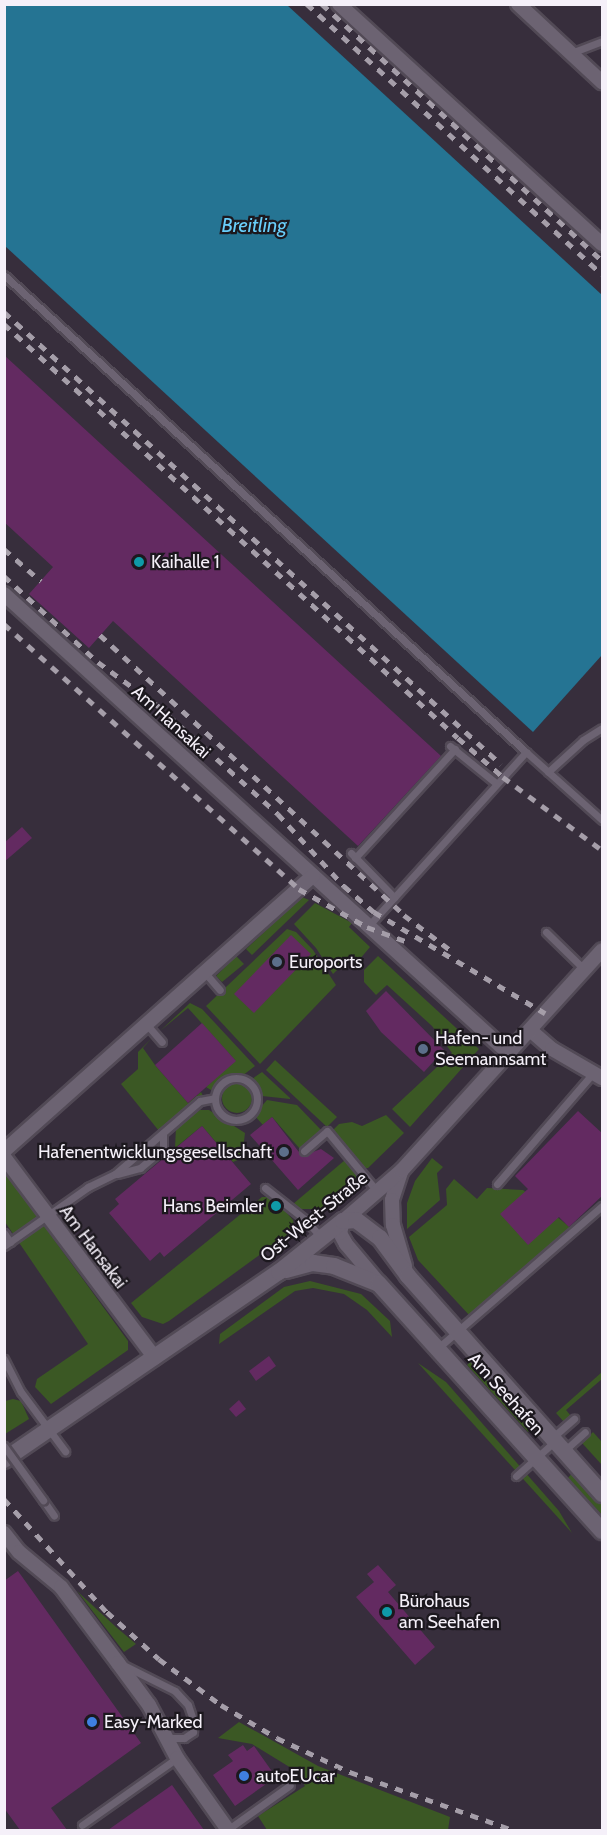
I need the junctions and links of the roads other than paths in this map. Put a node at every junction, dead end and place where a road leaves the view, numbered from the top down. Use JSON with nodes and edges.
{"nodes":[{"id":1,"x":339,"y":4,"type":"edge"},
{"id":2,"x":518,"y":4,"type":"edge"},
{"id":3,"x":603,"y":40,"type":"edge"},
{"id":4,"x":571,"y":53,"type":"junction"},
{"id":5,"x":603,"y":82,"type":"edge"},
{"id":6,"x":603,"y":244,"type":"edge"},
{"id":7,"x":4,"y":275,"type":"edge"},
{"id":8,"x":4,"y":594,"type":"edge"},
{"id":9,"x":603,"y":728,"type":"edge"},
{"id":10,"x":526,"y":752,"type":"junction"},
{"id":11,"x":548,"y":771,"type":"junction"},
{"id":12,"x":497,"y":784,"type":"junction"},
{"id":13,"x":603,"y":820,"type":"edge"},
{"id":14,"x":313,"y":876,"type":"junction"},
{"id":15,"x":394,"y":897,"type":"junction"},
{"id":16,"x":368,"y":927,"type":"junction"},
{"id":17,"x":546,"y":932,"type":"dead end"},
{"id":18,"x":603,"y":950,"type":"edge"},
{"id":19,"x":585,"y":969,"type":"junction"},
{"id":20,"x":206,"y":974,"type":"junction"},
{"id":21,"x":220,"y":990,"type":"dead end"},
{"id":22,"x":148,"y":1026,"type":"junction"},
{"id":23,"x":530,"y":1030,"type":"junction"},
{"id":24,"x":162,"y":1042,"type":"dead end"},
{"id":25,"x":508,"y":1053,"type":"junction"},
{"id":26,"x":598,"y":1076,"type":"edge"},
{"id":27,"x":215,"y":1098,"type":"junction"},
{"id":28,"x":163,"y":1133,"type":"junction"},
{"id":29,"x":4,"y":1151,"type":"edge"},
{"id":30,"x":304,"y":1151,"type":"dead end"},
{"id":31,"x":4,"y":1156,"type":"edge"},
{"id":32,"x":402,"y":1170,"type":"junction"},
{"id":33,"x":115,"y":1174,"type":"junction"},
{"id":34,"x":497,"y":1184,"type":"dead end"},
{"id":35,"x":265,"y":1188,"type":"dead end"},
{"id":36,"x":377,"y":1191,"type":"junction"},
{"id":37,"x":603,"y":1206,"type":"edge"},
{"id":38,"x":47,"y":1216,"type":"junction"},
{"id":39,"x":343,"y":1221,"type":"junction"},
{"id":40,"x":4,"y":1233,"type":"edge"},
{"id":41,"x":322,"y":1239,"type":"junction"},
{"id":42,"x":7,"y":1244,"type":"edge"},
{"id":43,"x":279,"y":1272,"type":"junction"},
{"id":44,"x":408,"y":1276,"type":"junction"},
{"id":45,"x":379,"y":1284,"type":"junction"},
{"id":46,"x":458,"y":1332,"type":"junction"},
{"id":47,"x":438,"y":1348,"type":"junction"},
{"id":48,"x":155,"y":1358,"type":"junction"},
{"id":49,"x":4,"y":1359,"type":"edge"},
{"id":50,"x":574,"y":1419,"type":"dead end"},
{"id":51,"x":48,"y":1429,"type":"junction"},
{"id":52,"x":585,"y":1432,"type":"dead end"},
{"id":53,"x":557,"y":1443,"type":"junction"},
{"id":54,"x":4,"y":1446,"type":"edge"},
{"id":55,"x":65,"y":1451,"type":"dead end"},
{"id":56,"x":537,"y":1457,"type":"junction"},
{"id":57,"x":4,"y":1460,"type":"edge"},
{"id":58,"x":516,"y":1476,"type":"dead end"},
{"id":59,"x":603,"y":1494,"type":"edge"},
{"id":60,"x":54,"y":1516,"type":"dead end"},
{"id":61,"x":603,"y":1531,"type":"edge"},
{"id":62,"x":4,"y":1533,"type":"edge"},
{"id":63,"x":118,"y":1664,"type":"junction"},
{"id":64,"x":167,"y":1738,"type":"junction"},
{"id":65,"x":177,"y":1758,"type":"junction"},
{"id":66,"x":290,"y":1785,"type":"dead end"},
{"id":67,"x":82,"y":1826,"type":"dead end"},
{"id":68,"x":227,"y":1830,"type":"edge"}],
"edges":[{"from":1,"to":6,"type":"street"},
{"from":2,"to":4,"type":"street"},
{"from":3,"to":4,"type":"lane"},
{"from":4,"to":5,"type":"street"},
{"from":7,"to":10,"type":"lane"},
{"from":8,"to":14,"type":"street","name":"Am Hansakai"},
{"from":9,"to":11,"type":"lane"},
{"from":10,"to":11,"type":"lane"},
{"from":10,"to":12,"type":"lane"},
{"from":11,"to":13,"type":"lane"},
{"from":12,"to":15,"type":"lane"},
{"from":12,"to":15,"type":"lane"},
{"from":14,"to":16,"type":"street","name":"Am Hansakai"},
{"from":14,"to":20,"type":"street"},
{"from":15,"to":16,"type":"lane"},
{"from":16,"to":25,"type":"street","name":"Am Hansakai"},
{"from":17,"to":19,"type":"lane"},
{"from":18,"to":19,"type":"street","name":"Ost-West-Straße"},
{"from":19,"to":23,"type":"street","name":"Ost-West-Straße"},
{"from":20,"to":21,"type":"lane"},
{"from":20,"to":22,"type":"street"},
{"from":22,"to":24,"type":"lane"},
{"from":22,"to":29,"type":"street"},
{"from":23,"to":25,"type":"street","name":"Ost-West-Straße"},
{"from":23,"to":26,"type":"street"},
{"from":25,"to":32,"type":"street","name":"Ost-West-Straße"},
{"from":26,"to":34,"type":"lane"},
{"from":27,"to":27,"type":"lane"},
{"from":27,"to":28,"type":"lane"},
{"from":28,"to":33,"type":"lane"},
{"from":28,"to":33,"type":"lane"},
{"from":30,"to":36,"type":"lane"},
{"from":31,"to":38,"type":"street","name":"Am Hansakai"},
{"from":32,"to":36,"type":"street","name":"Ost-West-Straße"},
{"from":32,"to":44,"type":"street","name":"Am Seehafen"},
{"from":33,"to":38,"type":"lane"},
{"from":35,"to":41,"type":"lane"},
{"from":36,"to":39,"type":"street","name":"Ost-West-Straße"},
{"from":37,"to":46,"type":"lane"},
{"from":38,"to":42,"type":"lane"},
{"from":38,"to":48,"type":"street","name":"Am Hansakai"},
{"from":39,"to":41,"type":"street","name":"Ost-West-Straße"},
{"from":39,"to":44,"type":"street","name":"Am Seehafen"},
{"from":39,"to":45,"type":"street","name":"Am Seehafen"},
{"from":40,"to":42,"type":"lane"},
{"from":41,"to":43,"type":"street","name":"Ost-West-Straße"},
{"from":43,"to":45,"type":"street","name":"Am Seehafen"},
{"from":43,"to":48,"type":"street","name":"Ost-West-Straße"},
{"from":44,"to":46,"type":"street","name":"Am Seehafen"},
{"from":45,"to":47,"type":"street","name":"Am Seehafen"},
{"from":46,"to":47,"type":"lane"},
{"from":46,"to":53,"type":"street","name":"Am Seehafen"},
{"from":47,"to":56,"type":"street","name":"Am Seehafen"},
{"from":48,"to":51,"type":"street","name":"Ost-West-Straße"},
{"from":49,"to":51,"type":"lane"},
{"from":50,"to":53,"type":"lane"},
{"from":51,"to":55,"type":"lane"},
{"from":51,"to":57,"type":"street","name":"Ost-West-Straße"},
{"from":52,"to":53,"type":"lane"},
{"from":53,"to":56,"type":"lane"},
{"from":53,"to":59,"type":"street","name":"Am Seehafen"},
{"from":54,"to":60,"type":"lane","bridge":true},
{"from":56,"to":58,"type":"lane"},
{"from":56,"to":61,"type":"street","name":"Am Seehafen"},
{"from":62,"to":63,"type":"street"},
{"from":63,"to":64,"type":"street"},
{"from":63,"to":64,"type":"lane"},
{"from":64,"to":65,"type":"street"},
{"from":65,"to":67,"type":"lane"},
{"from":65,"to":68,"type":"street"},
{"from":66,"to":68,"type":"lane"}]}
